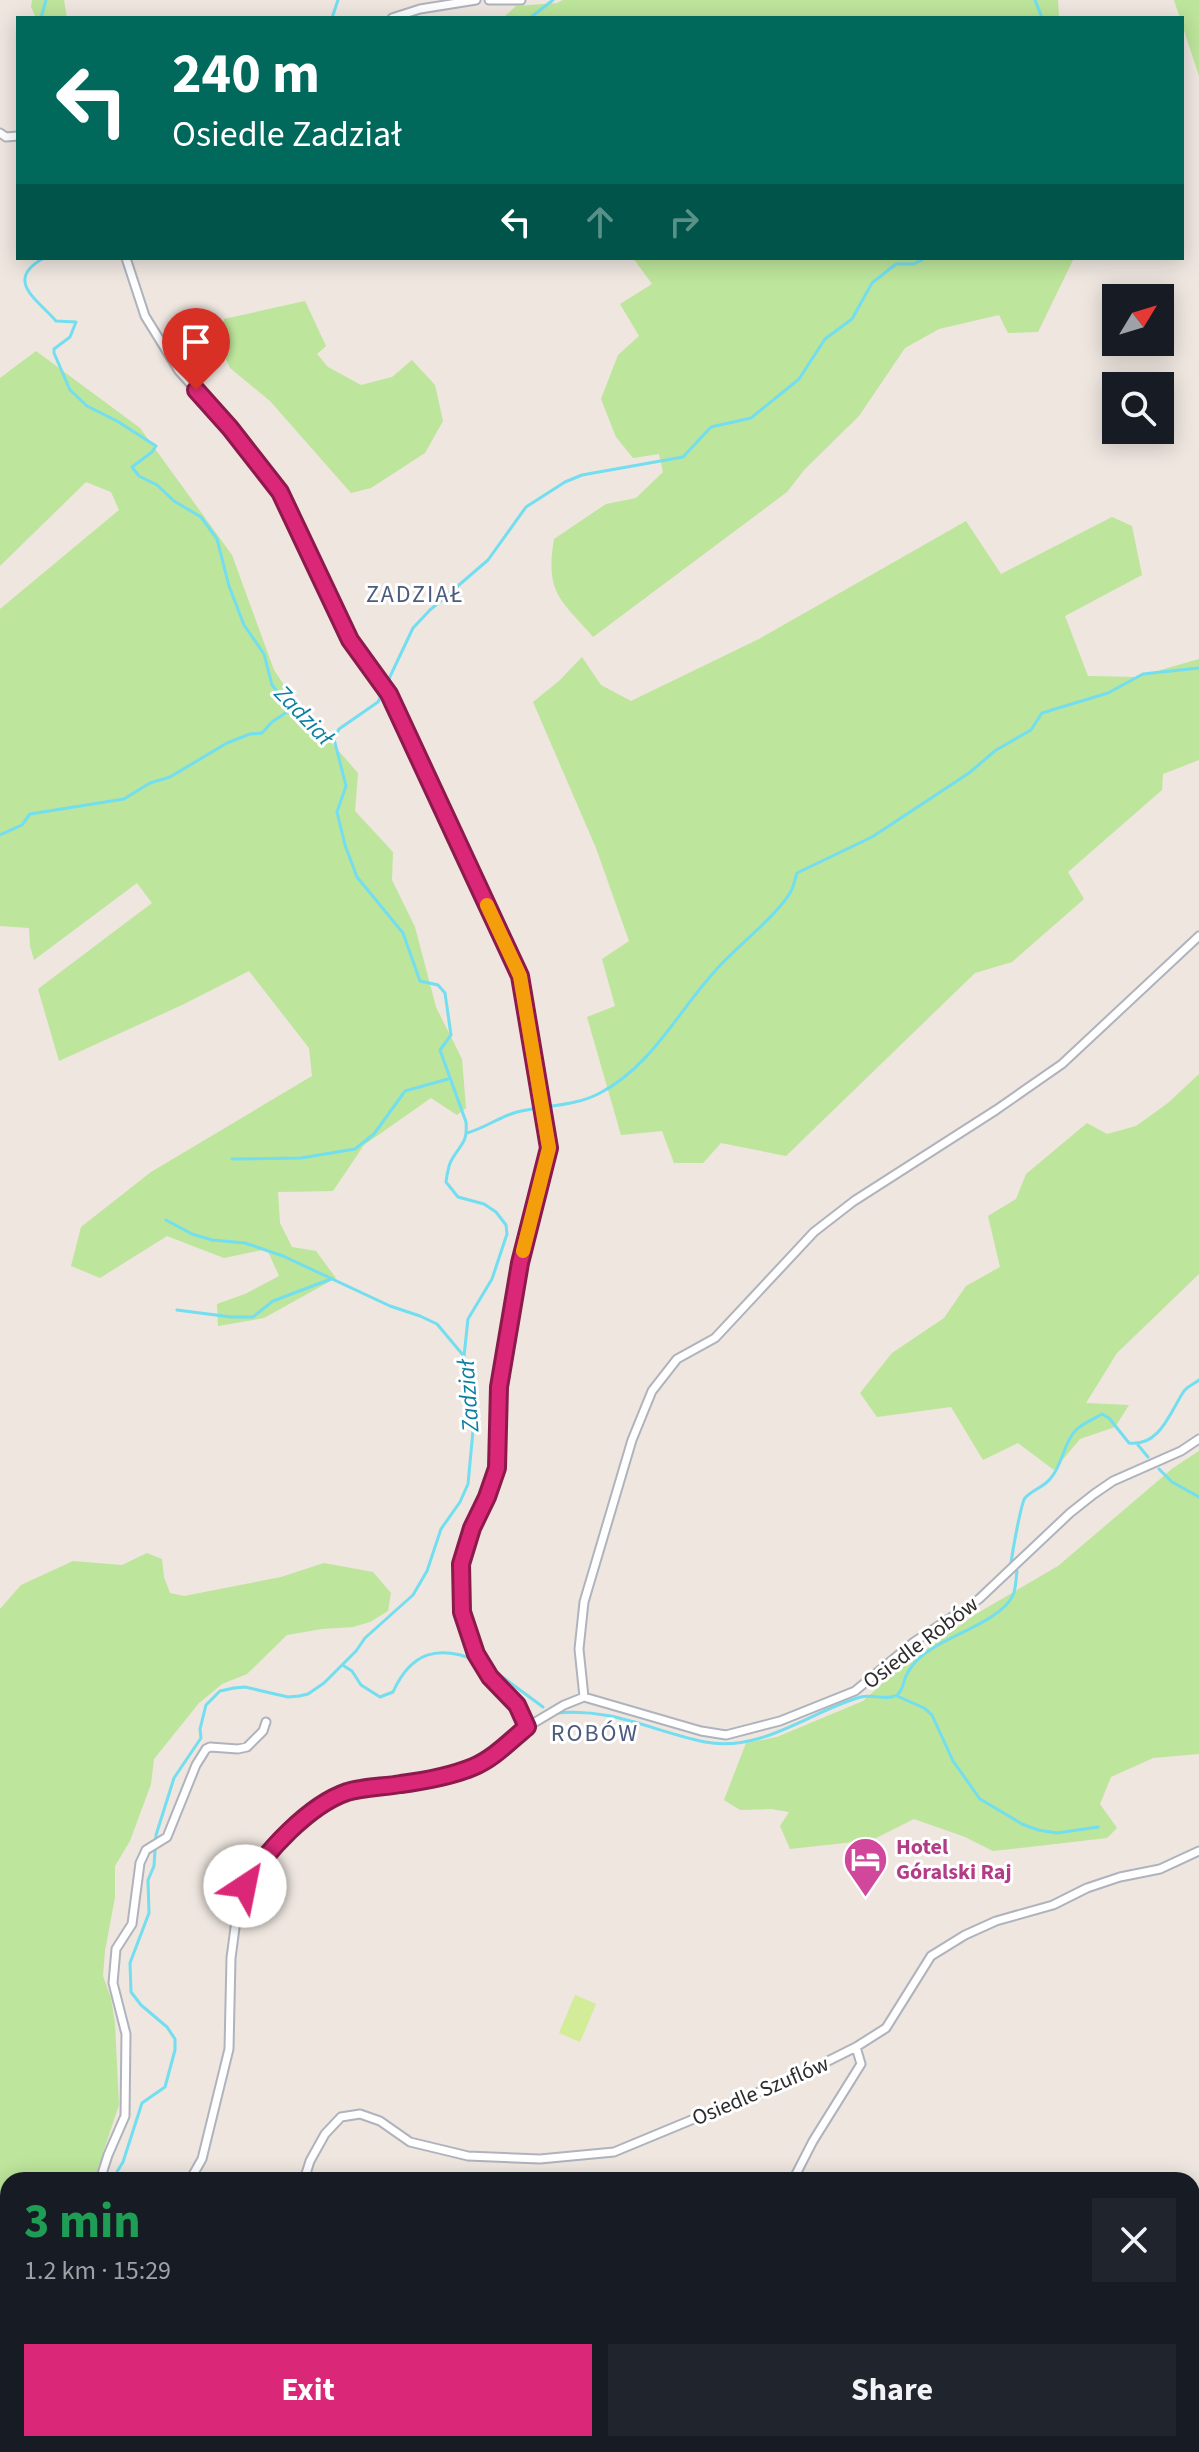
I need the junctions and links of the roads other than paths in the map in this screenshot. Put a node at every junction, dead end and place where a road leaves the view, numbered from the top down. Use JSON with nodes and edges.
{"nodes":[{"id":1,"x":476,"y":0,"type":"edge"},
{"id":2,"x":489,"y":0,"type":"edge"},
{"id":3,"x":521,"y":0,"type":"edge"},
{"id":4,"x":398,"y":16,"type":"edge"},
{"id":5,"x":127,"y":260,"type":"edge"},
{"id":6,"x":1199,"y":936,"type":"edge"},
{"id":7,"x":1199,"y":1439,"type":"edge"},
{"id":8,"x":584,"y":1697,"type":"junction"},
{"id":9,"x":266,"y":1722,"type":"dead end"},
{"id":10,"x":527,"y":1727,"type":"junction"},
{"id":11,"x":1199,"y":1851,"type":"edge"},
{"id":12,"x":856,"y":2047,"type":"junction"},
{"id":13,"x":103,"y":2172,"type":"edge"},
{"id":14,"x":195,"y":2172,"type":"edge"},
{"id":15,"x":307,"y":2172,"type":"edge"},
{"id":16,"x":797,"y":2172,"type":"edge"}],
"edges":[{"from":1,"to":4,"type":"street"},
{"from":2,"to":3,"type":"street"},
{"from":5,"to":10,"type":"street"},
{"from":6,"to":8,"type":"street"},
{"from":7,"to":8,"type":"street","name":"Osiedle Robów"},
{"from":8,"to":10,"type":"street"},
{"from":9,"to":13,"type":"street"},
{"from":10,"to":14,"type":"street"},
{"from":11,"to":12,"type":"street","name":"Osiedle Szuflów"},
{"from":12,"to":15,"type":"street","name":"Osiedle Szuflów"},
{"from":12,"to":16,"type":"street"}]}
